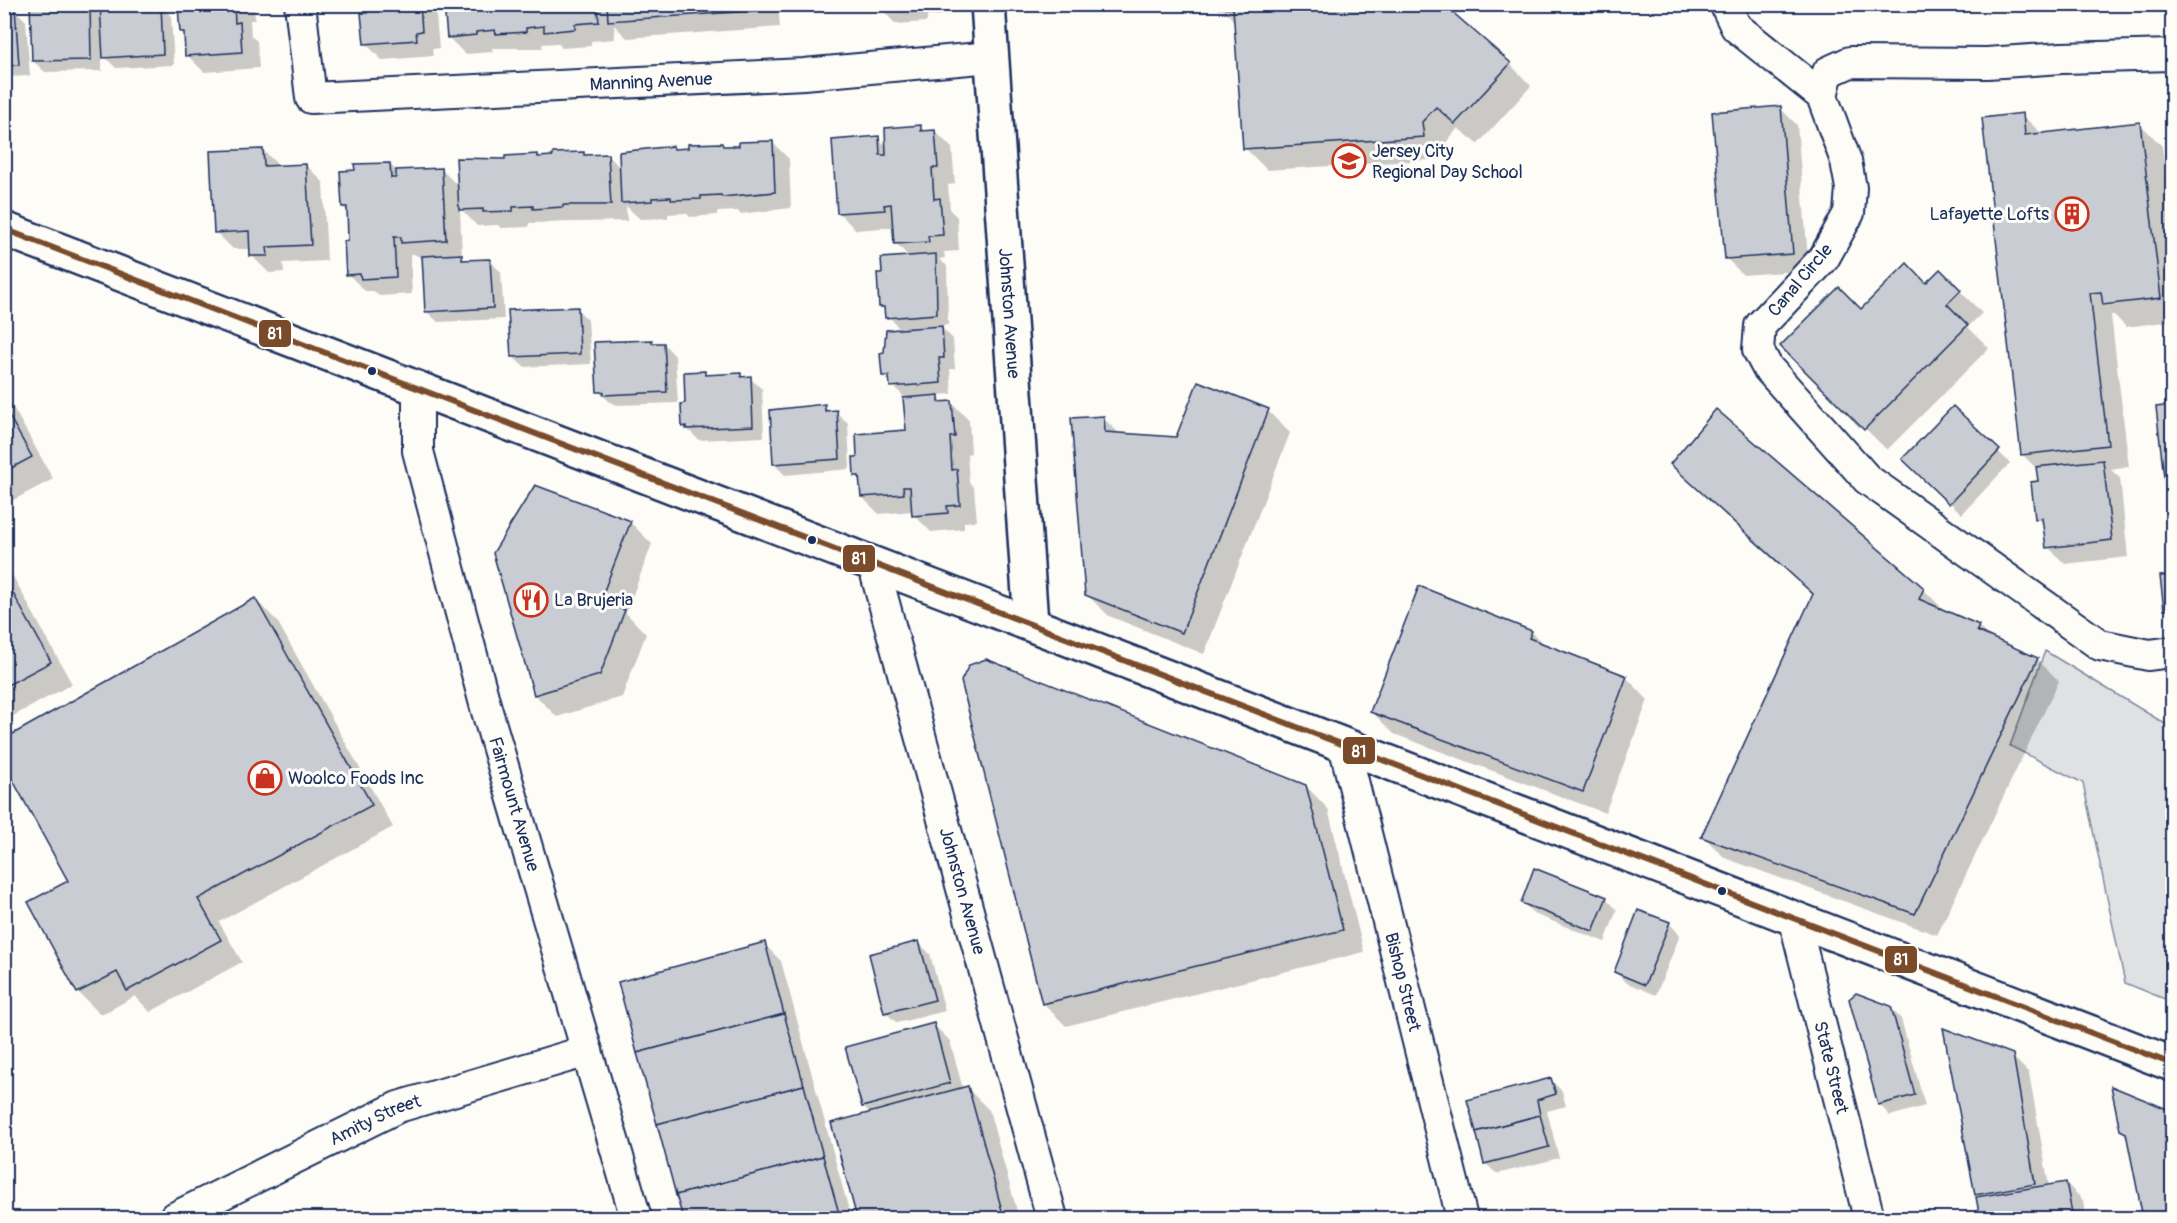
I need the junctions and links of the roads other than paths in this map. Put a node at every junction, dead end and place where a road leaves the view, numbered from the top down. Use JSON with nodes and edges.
{"nodes":[{"id":1,"x":300,"y":4,"type":"edge"},
{"id":2,"x":987,"y":4,"type":"edge"},
{"id":3,"x":1725,"y":4,"type":"edge"},
{"id":4,"x":2172,"y":56,"type":"edge"},
{"id":5,"x":991,"y":57,"type":"junction"},
{"id":6,"x":1822,"y":96,"type":"junction"},
{"id":7,"x":4,"y":229,"type":"edge"},
{"id":8,"x":418,"y":387,"type":"junction"},
{"id":9,"x":873,"y":563,"type":"junction"},
{"id":10,"x":1031,"y":623,"type":"junction"},
{"id":11,"x":2172,"y":652,"type":"edge"},
{"id":12,"x":1344,"y":745,"type":"junction"},
{"id":13,"x":1794,"y":918,"type":"junction"},
{"id":14,"x":587,"y":1051,"type":"junction"},
{"id":15,"x":2172,"y":1064,"type":"edge"},
{"id":16,"x":174,"y":1218,"type":"edge"},
{"id":17,"x":636,"y":1218,"type":"edge"},
{"id":18,"x":1052,"y":1218,"type":"edge"},
{"id":19,"x":1462,"y":1218,"type":"edge"},
{"id":20,"x":1869,"y":1218,"type":"edge"}],
"edges":[{"from":1,"to":5,"type":"street","name":"Manning Avenue"},
{"from":2,"to":5,"type":"main road","name":"Johnston Avenue"},
{"from":3,"to":6,"type":"street"},
{"from":4,"to":6,"type":"street"},
{"from":5,"to":10,"type":"main road","name":"Johnston Avenue"},
{"from":6,"to":11,"type":"street","name":"Canal Circle"},
{"from":7,"to":8,"type":"main road"},
{"from":8,"to":9,"type":"main road"},
{"from":8,"to":14,"type":"street","name":"Fairmount Avenue"},
{"from":9,"to":10,"type":"main road"},
{"from":9,"to":18,"type":"street","name":"Johnston Avenue"},
{"from":10,"to":12,"type":"main road"},
{"from":12,"to":13,"type":"main road"},
{"from":12,"to":19,"type":"street","name":"Bishop Street"},
{"from":13,"to":15,"type":"main road"},
{"from":13,"to":20,"type":"street","name":"State Street"},
{"from":14,"to":16,"type":"street","name":"Amity Street"},
{"from":14,"to":17,"type":"street","name":"Fairmount Avenue"}]}
